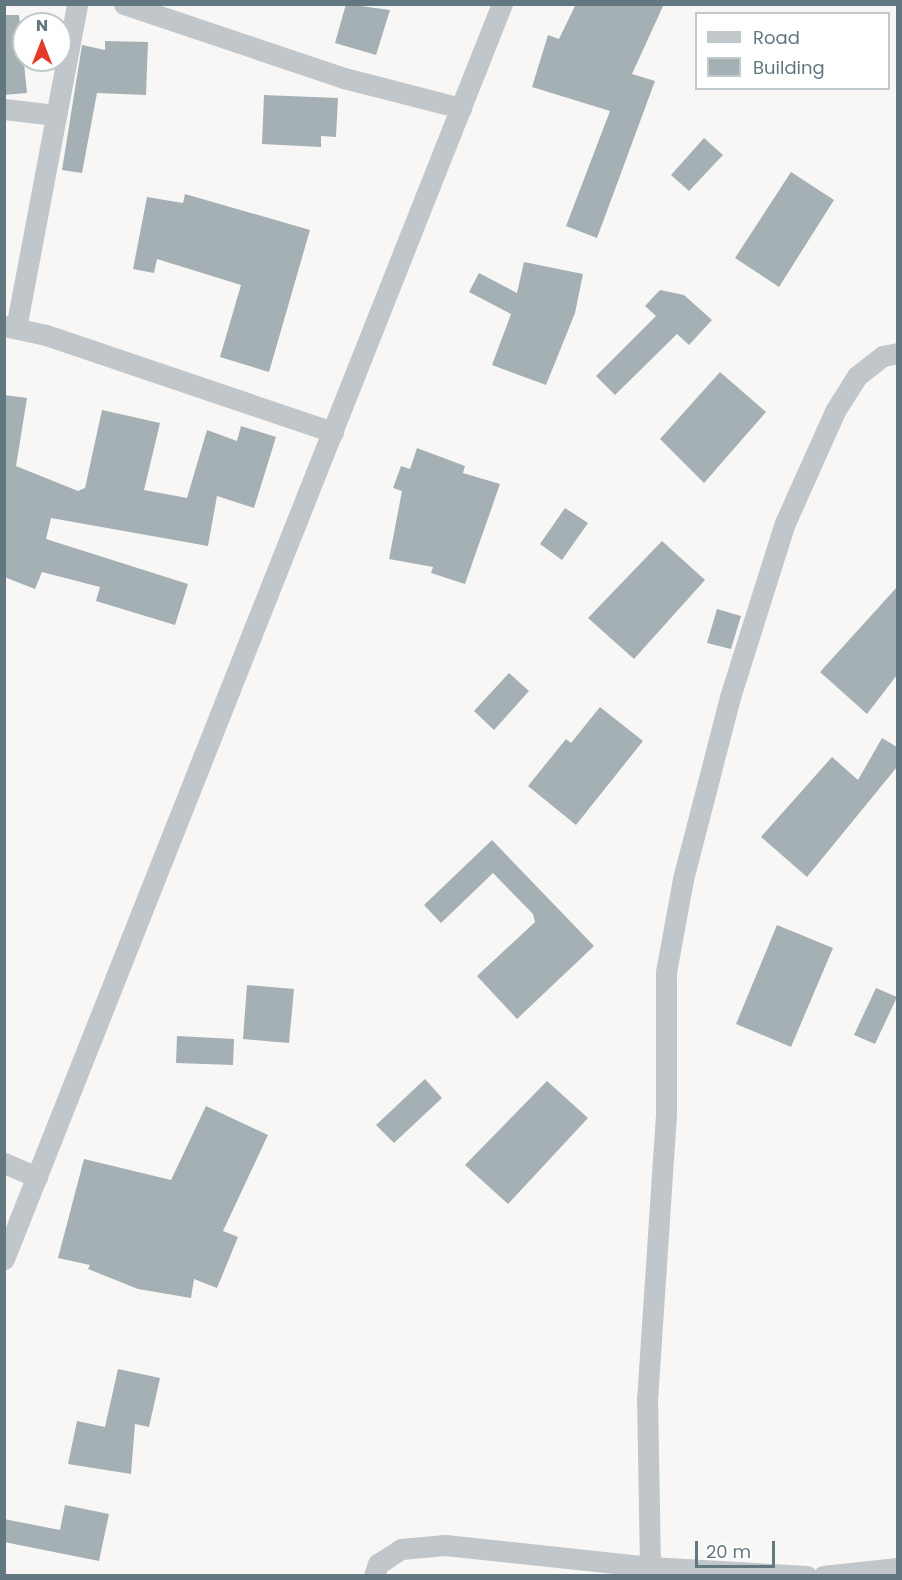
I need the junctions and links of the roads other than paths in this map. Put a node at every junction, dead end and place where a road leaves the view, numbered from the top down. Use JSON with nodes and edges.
{"nodes":[{"id":1,"x":77,"y":4,"type":"edge"},
{"id":2,"x":124,"y":4,"type":"edge"},
{"id":3,"x":502,"y":4,"type":"edge"},
{"id":4,"x":461,"y":108,"type":"junction"},
{"id":5,"x":4,"y":109,"type":"edge"},
{"id":6,"x":56,"y":115,"type":"junction"},
{"id":7,"x":10,"y":327,"type":"edge"},
{"id":8,"x":897,"y":353,"type":"edge"},
{"id":9,"x":333,"y":432,"type":"junction"},
{"id":10,"x":4,"y":1163,"type":"edge"},
{"id":11,"x":37,"y":1177,"type":"junction"},
{"id":12,"x":4,"y":1259,"type":"edge"},
{"id":13,"x":650,"y":1567,"type":"junction"},
{"id":14,"x":897,"y":1568,"type":"edge"},
{"id":15,"x":374,"y":1575,"type":"edge"},
{"id":16,"x":807,"y":1575,"type":"edge"},
{"id":17,"x":824,"y":1575,"type":"edge"}],
"edges":[{"from":1,"to":6,"type":"street"},
{"from":2,"to":4,"type":"street"},
{"from":3,"to":4,"type":"street"},
{"from":4,"to":9,"type":"street"},
{"from":5,"to":6,"type":"street"},
{"from":6,"to":7,"type":"street"},
{"from":7,"to":9,"type":"street"},
{"from":8,"to":13,"type":"street"},
{"from":9,"to":11,"type":"street"},
{"from":10,"to":11,"type":"street"},
{"from":11,"to":12,"type":"street"},
{"from":13,"to":15,"type":"street"},
{"from":13,"to":16,"type":"street"},
{"from":14,"to":17,"type":"street"}]}
